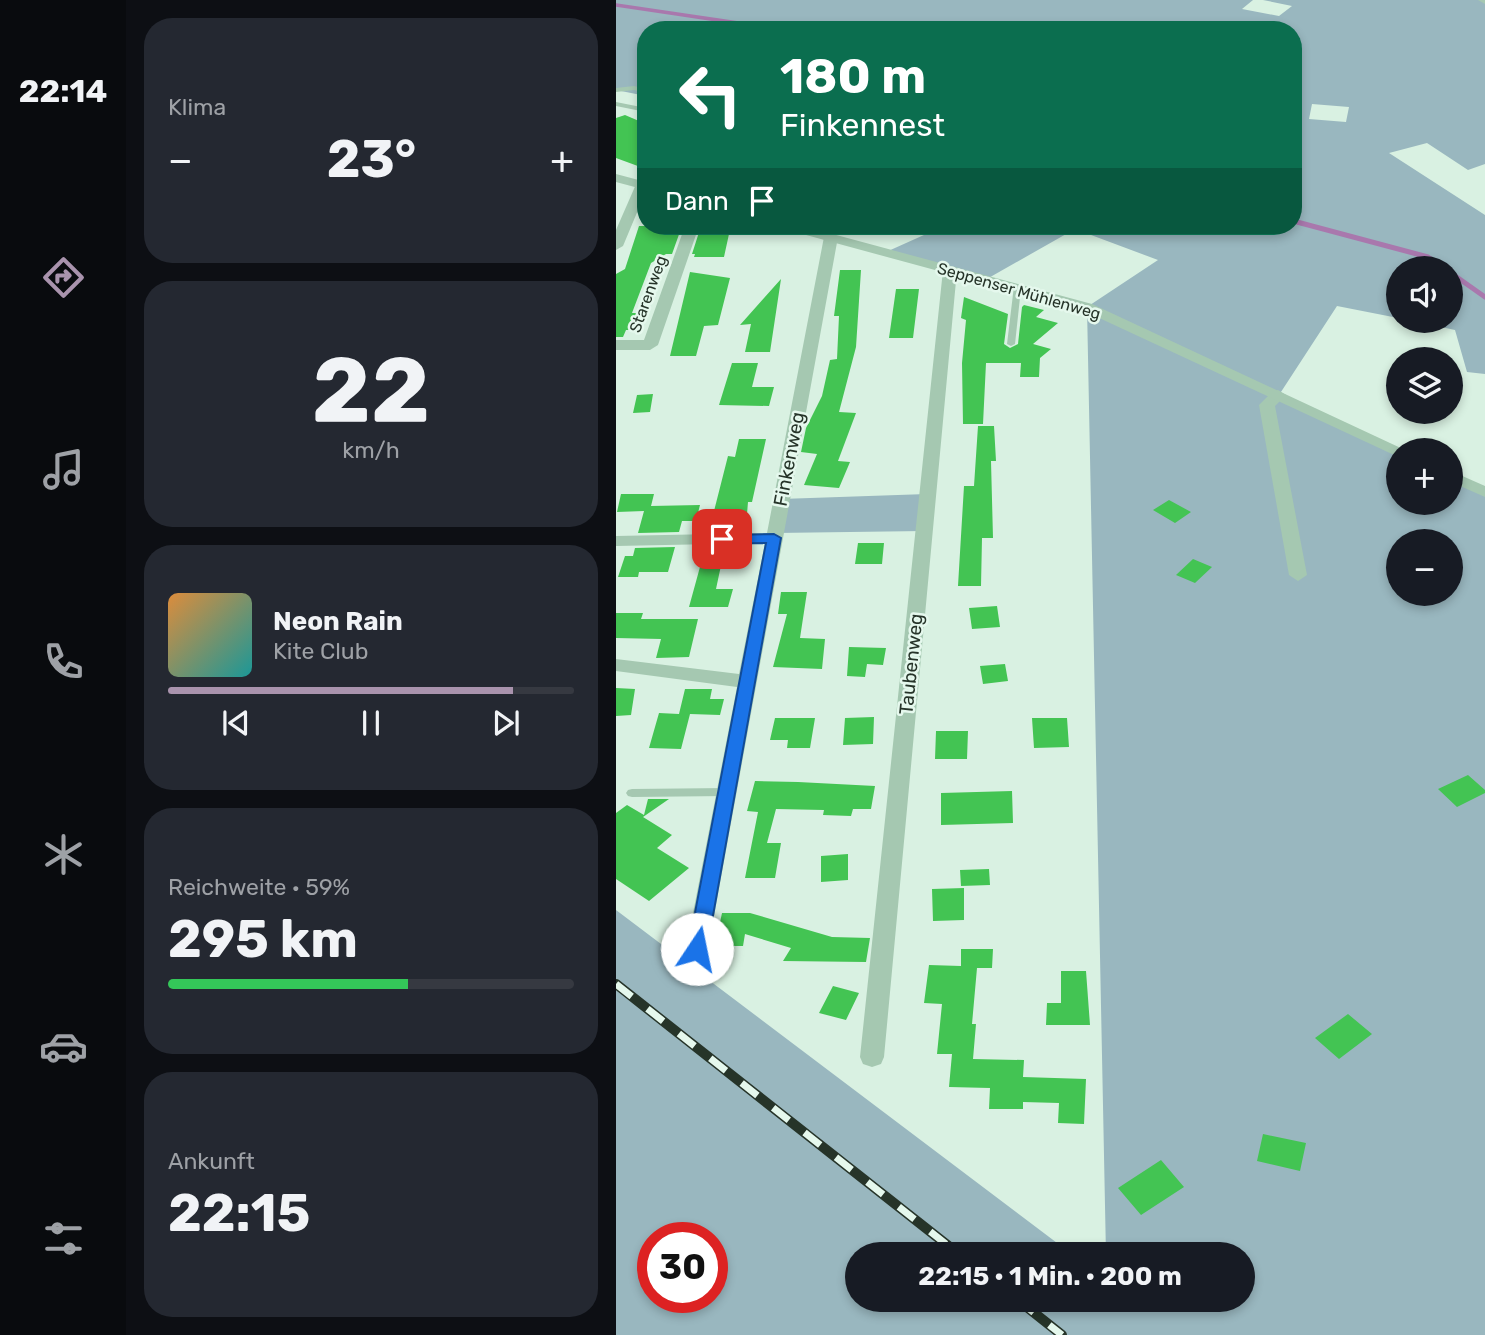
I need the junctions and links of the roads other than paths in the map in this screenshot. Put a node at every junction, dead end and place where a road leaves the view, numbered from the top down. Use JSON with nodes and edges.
{"nodes":[{"id":1,"x":637,"y":89,"type":"edge"},
{"id":2,"x":616,"y":90,"type":"edge"},
{"id":3,"x":616,"y":104,"type":"edge"},
{"id":4,"x":637,"y":108,"type":"edge"},
{"id":5,"x":616,"y":178,"type":"edge"},
{"id":6,"x":637,"y":184,"type":"edge"},
{"id":7,"x":637,"y":201,"type":"edge"},
{"id":8,"x":689,"y":235,"type":"edge"},
{"id":9,"x":824,"y":235,"type":"edge"},
{"id":10,"x":831,"y":237,"type":"junction"},
{"id":11,"x":616,"y":246,"type":"edge"},
{"id":12,"x":950,"y":270,"type":"junction"},
{"id":13,"x":1017,"y":288,"type":"junction"},
{"id":14,"x":1011,"y":344,"type":"dead end"},
{"id":15,"x":616,"y":345,"type":"edge"},
{"id":16,"x":1278,"y":395,"type":"junction"},
{"id":17,"x":1386,"y":446,"type":"edge"},
{"id":18,"x":1463,"y":482,"type":"edge"},
{"id":19,"x":1485,"y":492,"type":"edge"},
{"id":20,"x":774,"y":538,"type":"junction"},
{"id":21,"x":616,"y":541,"type":"edge"},
{"id":22,"x":1298,"y":575,"type":"dead end"},
{"id":23,"x":616,"y":666,"type":"edge"},
{"id":24,"x":747,"y":682,"type":"junction"},
{"id":25,"x":727,"y":792,"type":"junction"},
{"id":26,"x":632,"y":793,"type":"dead end"},
{"id":27,"x":697,"y":949,"type":"dead end"},
{"id":28,"x":872,"y":1057,"type":"dead end"}],
"edges":[{"from":1,"to":2,"type":"lane"},
{"from":3,"to":4,"type":"lane"},
{"from":5,"to":6,"type":"street"},
{"from":7,"to":11,"type":"street"},
{"from":8,"to":15,"type":"street","name":"Starenweg"},
{"from":9,"to":10,"type":"street","name":"Seppenser Mühlenweg"},
{"from":10,"to":12,"type":"street","name":"Seppenser Mühlenweg"},
{"from":10,"to":20,"type":"street","name":"Finkenweg"},
{"from":12,"to":13,"type":"street","name":"Seppenser Mühlenweg"},
{"from":12,"to":28,"type":"street","name":"Taubenweg"},
{"from":13,"to":14,"type":"lane"},
{"from":13,"to":16,"type":"street","name":"Seppenser Mühlenweg"},
{"from":16,"to":17,"type":"street","name":"Seppenser Mühlenweg"},
{"from":16,"to":22,"type":"street"},
{"from":18,"to":19,"type":"street"},
{"from":20,"to":21,"type":"street"},
{"from":20,"to":24,"type":"street","name":"Finkenweg"},
{"from":23,"to":24,"type":"street"},
{"from":24,"to":25,"type":"street","name":"Finkenweg"},
{"from":25,"to":26,"type":"lane"},
{"from":25,"to":27,"type":"street","name":"Finkenweg"}]}
